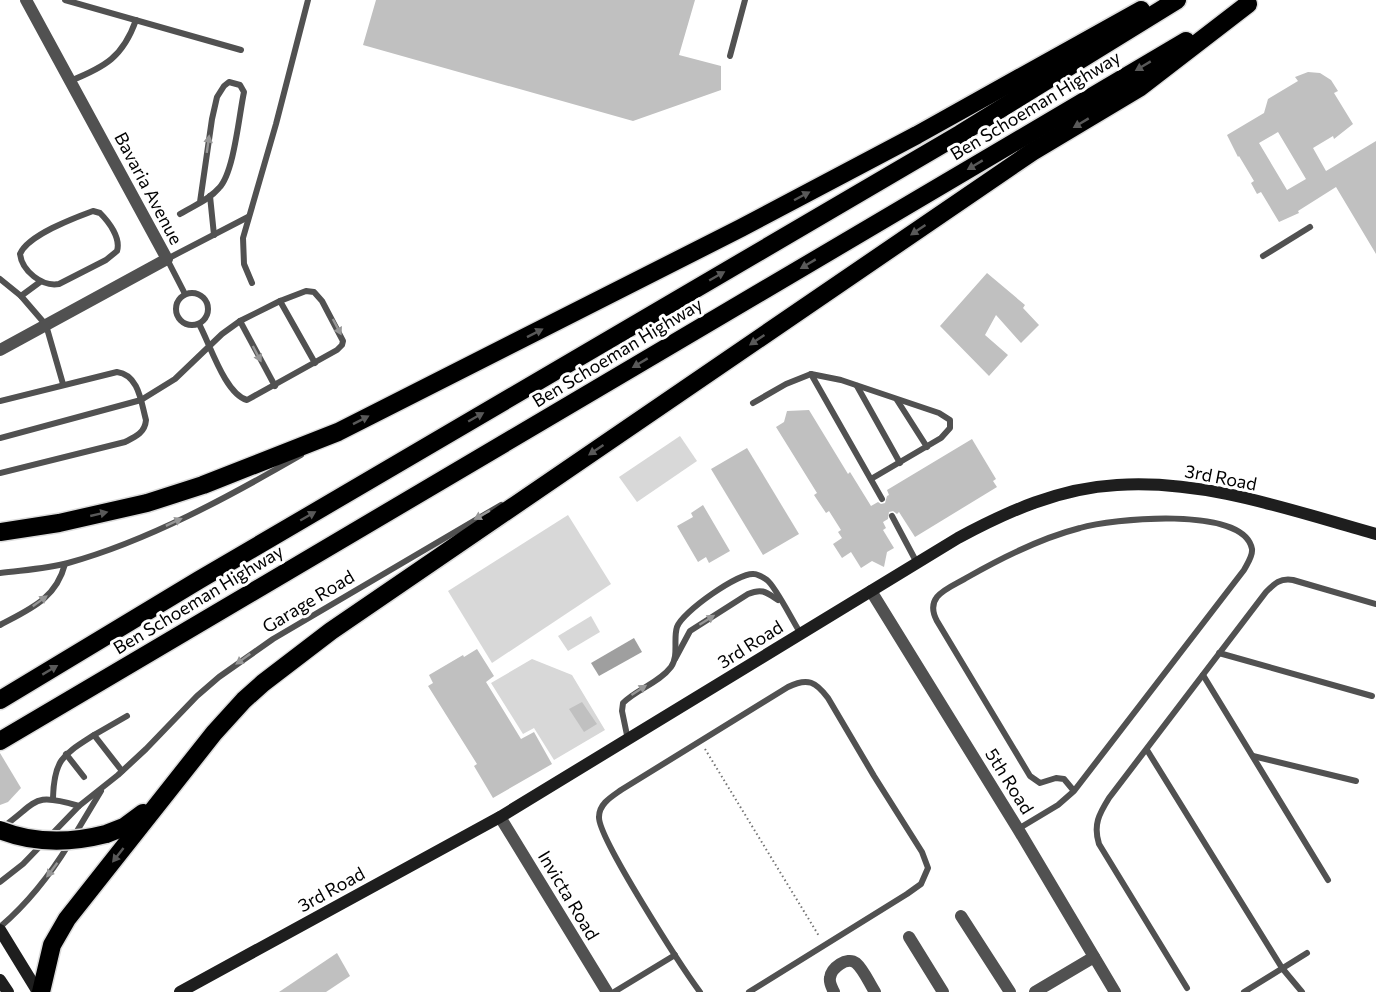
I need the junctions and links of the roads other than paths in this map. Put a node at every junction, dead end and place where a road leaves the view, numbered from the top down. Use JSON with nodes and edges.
{"nodes":[{"id":1,"x":26,"y":0,"type":"edge"},
{"id":2,"x":65,"y":0,"type":"edge"},
{"id":3,"x":308,"y":0,"type":"edge"},
{"id":4,"x":745,"y":0,"type":"edge"},
{"id":5,"x":1163,"y":0,"type":"edge"},
{"id":6,"x":1177,"y":0,"type":"edge"},
{"id":7,"x":1251,"y":2,"type":"edge"},
{"id":8,"x":136,"y":21,"type":"junction"},
{"id":9,"x":241,"y":50,"type":"dead end"},
{"id":10,"x":730,"y":56,"type":"dead end"},
{"id":11,"x":70,"y":81,"type":"junction"},
{"id":12,"x":210,"y":196,"type":"junction"},
{"id":13,"x":200,"y":202,"type":"junction"},
{"id":14,"x":180,"y":214,"type":"dead end"},
{"id":15,"x":248,"y":217,"type":"junction"},
{"id":16,"x":1310,"y":227,"type":"dead end"},
{"id":17,"x":214,"y":235,"type":"junction"},
{"id":18,"x":1263,"y":256,"type":"dead end"},
{"id":19,"x":168,"y":259,"type":"junction"},
{"id":20,"x":0,"y":279,"type":"edge"},
{"id":21,"x":40,"y":282,"type":"junction"},
{"id":22,"x":252,"y":283,"type":"dead end"},
{"id":23,"x":184,"y":294,"type":"junction"},
{"id":24,"x":21,"y":296,"type":"junction"},
{"id":25,"x":280,"y":301,"type":"junction"},
{"id":26,"x":240,"y":321,"type":"junction"},
{"id":27,"x":199,"y":324,"type":"junction"},
{"id":28,"x":46,"y":325,"type":"junction"},
{"id":29,"x":210,"y":345,"type":"junction"},
{"id":30,"x":0,"y":350,"type":"edge"},
{"id":31,"x":315,"y":363,"type":"junction"},
{"id":32,"x":811,"y":374,"type":"junction"},
{"id":33,"x":63,"y":384,"type":"junction"},
{"id":34,"x":275,"y":386,"type":"junction"},
{"id":35,"x":856,"y":386,"type":"junction"},
{"id":36,"x":897,"y":399,"type":"junction"},
{"id":37,"x":141,"y":400,"type":"junction"},
{"id":38,"x":0,"y":401,"type":"edge"},
{"id":39,"x":753,"y":403,"type":"dead end"},
{"id":40,"x":338,"y":432,"type":"junction"},
{"id":41,"x":0,"y":438,"type":"edge"},
{"id":42,"x":927,"y":447,"type":"junction"},
{"id":43,"x":900,"y":462,"type":"junction"},
{"id":44,"x":0,"y":473,"type":"edge"},
{"id":45,"x":553,"y":479,"type":"junction"},
{"id":46,"x":871,"y":479,"type":"junction"},
{"id":47,"x":882,"y":499,"type":"dead end"},
{"id":48,"x":892,"y":516,"type":"dead end"},
{"id":49,"x":59,"y":523,"type":"junction"},
{"id":50,"x":0,"y":532,"type":"edge"},
{"id":51,"x":1376,"y":534,"type":"edge"},
{"id":52,"x":0,"y":541,"type":"edge"},
{"id":53,"x":917,"y":563,"type":"junction"},
{"id":54,"x":65,"y":564,"type":"junction"},
{"id":55,"x":0,"y":573,"type":"edge"},
{"id":56,"x":872,"y":591,"type":"junction"},
{"id":57,"x":782,"y":602,"type":"junction"},
{"id":58,"x":1376,"y":604,"type":"edge"},
{"id":59,"x":0,"y":625,"type":"edge"},
{"id":60,"x":801,"y":634,"type":"junction"},
{"id":61,"x":1220,"y":653,"type":"junction"},
{"id":62,"x":673,"y":665,"type":"junction"},
{"id":63,"x":1203,"y":675,"type":"junction"},
{"id":64,"x":1372,"y":696,"type":"dead end"},
{"id":65,"x":0,"y":700,"type":"edge"},
{"id":66,"x":127,"y":716,"type":"dead end"},
{"id":67,"x":94,"y":735,"type":"junction"},
{"id":68,"x":628,"y":740,"type":"junction"},
{"id":69,"x":0,"y":741,"type":"edge"},
{"id":70,"x":1147,"y":750,"type":"junction"},
{"id":71,"x":66,"y":754,"type":"junction"},
{"id":72,"x":1253,"y":756,"type":"junction"},
{"id":73,"x":122,"y":771,"type":"junction"},
{"id":74,"x":84,"y":777,"type":"dead end"},
{"id":75,"x":1356,"y":781,"type":"dead end"},
{"id":76,"x":105,"y":785,"type":"junction"},
{"id":77,"x":1074,"y":790,"type":"junction"},
{"id":78,"x":167,"y":793,"type":"junction"},
{"id":79,"x":53,"y":798,"type":"junction"},
{"id":80,"x":79,"y":806,"type":"junction"},
{"id":81,"x":500,"y":817,"type":"junction"},
{"id":82,"x":1018,"y":829,"type":"junction"},
{"id":83,"x":0,"y":830,"type":"edge"},
{"id":84,"x":1328,"y":880,"type":"dead end"},
{"id":85,"x":0,"y":882,"type":"edge"},
{"id":86,"x":961,"y":916,"type":"dead end"},
{"id":87,"x":0,"y":929,"type":"edge"},
{"id":88,"x":909,"y":937,"type":"dead end"},
{"id":89,"x":1307,"y":953,"type":"dead end"},
{"id":90,"x":675,"y":955,"type":"junction"},
{"id":91,"x":1094,"y":957,"type":"junction"},
{"id":92,"x":1282,"y":968,"type":"junction"},
{"id":93,"x":0,"y":980,"type":"edge"},
{"id":94,"x":1187,"y":988,"type":"dead end"},
{"id":95,"x":8,"y":992,"type":"edge"},
{"id":96,"x":39,"y":992,"type":"edge"},
{"id":97,"x":180,"y":992,"type":"edge"},
{"id":98,"x":607,"y":992,"type":"edge"},
{"id":99,"x":614,"y":992,"type":"edge"},
{"id":100,"x":700,"y":992,"type":"edge"},
{"id":101,"x":749,"y":992,"type":"edge"},
{"id":102,"x":834,"y":992,"type":"edge"},
{"id":103,"x":874,"y":992,"type":"edge"},
{"id":104,"x":943,"y":992,"type":"edge"},
{"id":105,"x":1010,"y":992,"type":"edge"},
{"id":106,"x":1035,"y":992,"type":"edge"},
{"id":107,"x":1115,"y":992,"type":"edge"},
{"id":108,"x":1244,"y":992,"type":"edge"},
{"id":109,"x":1302,"y":992,"type":"edge"}],
"edges":[{"from":1,"to":11,"type":"street","name":"Bavaria Avenue"},
{"from":2,"to":8,"type":"lane"},
{"from":3,"to":15,"type":"lane"},
{"from":4,"to":10,"type":"lane"},
{"from":40,"to":5,"type":"highway","one_way":true},
{"from":65,"to":6,"type":"highway","name":"Ben Schoeman Highway","one_way":true},
{"from":7,"to":45,"type":"highway","one_way":true},
{"from":7,"to":69,"type":"highway","name":"Ben Schoeman Highway","one_way":true},
{"from":8,"to":9,"type":"lane"},
{"from":8,"to":11,"type":"lane"},
{"from":11,"to":19,"type":"street","name":"Bavaria Avenue"},
{"from":12,"to":13,"type":"lane"},
{"from":13,"to":12,"type":"lane","one_way":true},
{"from":12,"to":17,"type":"lane"},
{"from":13,"to":14,"type":"lane"},
{"from":15,"to":17,"type":"lane"},
{"from":15,"to":22,"type":"lane"},
{"from":16,"to":18,"type":"lane"},
{"from":17,"to":19,"type":"lane"},
{"from":19,"to":23,"type":"lane"},
{"from":19,"to":28,"type":"street","name":"Bavaria Avenue"},
{"from":20,"to":24,"type":"lane"},
{"from":21,"to":21,"type":"lane"},
{"from":21,"to":24,"type":"lane"},
{"from":23,"to":27,"type":"lane"},
{"from":23,"to":27,"type":"lane"},
{"from":24,"to":28,"type":"lane"},
{"from":25,"to":26,"type":"lane"},
{"from":25,"to":31,"type":"lane"},
{"from":25,"to":31,"type":"lane","one_way":true},
{"from":26,"to":29,"type":"lane"},
{"from":26,"to":34,"type":"lane","one_way":true},
{"from":27,"to":29,"type":"lane"},
{"from":28,"to":30,"type":"street","name":"Bavaria Avenue"},
{"from":28,"to":33,"type":"lane"},
{"from":29,"to":34,"type":"lane"},
{"from":29,"to":37,"type":"lane"},
{"from":31,"to":34,"type":"lane"},
{"from":32,"to":35,"type":"lane"},
{"from":32,"to":39,"type":"lane"},
{"from":32,"to":46,"type":"lane"},
{"from":33,"to":37,"type":"lane"},
{"from":33,"to":38,"type":"lane"},
{"from":35,"to":36,"type":"lane"},
{"from":35,"to":43,"type":"lane"},
{"from":36,"to":42,"type":"lane"},
{"from":36,"to":42,"type":"lane"},
{"from":37,"to":41,"type":"lane"},
{"from":37,"to":44,"type":"lane"},
{"from":49,"to":40,"type":"highway","one_way":true},
{"from":54,"to":40,"type":"lane","one_way":true},
{"from":42,"to":43,"type":"lane"},
{"from":43,"to":46,"type":"lane"},
{"from":45,"to":73,"type":"lane","name":"Garage Road","one_way":true},
{"from":45,"to":78,"type":"highway"},
{"from":46,"to":47,"type":"lane"},
{"from":48,"to":53,"type":"lane"},
{"from":49,"to":50,"type":"highway"},
{"from":49,"to":52,"type":"highway"},
{"from":51,"to":53,"type":"street","name":"3rd Road"},
{"from":53,"to":56,"type":"street","name":"3rd Road"},
{"from":54,"to":55,"type":"lane"},
{"from":59,"to":54,"type":"lane","one_way":true},
{"from":56,"to":60,"type":"street","name":"3rd Road"},
{"from":56,"to":82,"type":"street","name":"5th Road"},
{"from":57,"to":60,"type":"lane"},
{"from":62,"to":57,"type":"lane","one_way":true},
{"from":57,"to":62,"type":"lane"},
{"from":58,"to":61,"type":"lane"},
{"from":60,"to":68,"type":"street","name":"3rd Road"},
{"from":61,"to":63,"type":"lane"},
{"from":61,"to":64,"type":"lane"},
{"from":68,"to":62,"type":"lane","one_way":true},
{"from":63,"to":70,"type":"lane"},
{"from":63,"to":72,"type":"lane"},
{"from":66,"to":67,"type":"lane"},
{"from":67,"to":71,"type":"lane"},
{"from":67,"to":73,"type":"lane"},
{"from":68,"to":81,"type":"street","name":"3rd Road"},
{"from":70,"to":92,"type":"lane"},
{"from":70,"to":94,"type":"lane"},
{"from":71,"to":74,"type":"lane"},
{"from":71,"to":79,"type":"lane"},
{"from":72,"to":75,"type":"lane"},
{"from":72,"to":84,"type":"lane"},
{"from":73,"to":76,"type":"lane","name":"Garage Road"},
{"from":76,"to":80,"type":"lane","name":"Garage Road"},
{"from":76,"to":87,"type":"lane","name":"Garage Road","one_way":true},
{"from":77,"to":77,"type":"lane"},
{"from":77,"to":82,"type":"lane"},
{"from":78,"to":83,"type":"highway","bridge":true},
{"from":78,"to":96,"type":"highway","one_way":true},
{"from":79,"to":80,"type":"lane"},
{"from":79,"to":83,"type":"lane"},
{"from":80,"to":85,"type":"lane","name":"Garage Road"},
{"from":81,"to":97,"type":"street","name":"3rd Road"},
{"from":81,"to":98,"type":"street","name":"Invicta Road"},
{"from":82,"to":91,"type":"street","name":"5th Road"},
{"from":86,"to":105,"type":"street"},
{"from":87,"to":96,"type":"street"},
{"from":88,"to":104,"type":"street"},
{"from":89,"to":92,"type":"lane"},
{"from":90,"to":99,"type":"lane"},
{"from":90,"to":100,"type":"lane"},
{"from":90,"to":101,"type":"lane"},
{"from":91,"to":106,"type":"street"},
{"from":91,"to":107,"type":"street","name":"5th Road"},
{"from":92,"to":108,"type":"lane"},
{"from":92,"to":109,"type":"lane"},
{"from":93,"to":95,"type":"street"},
{"from":102,"to":103,"type":"street"}]}
